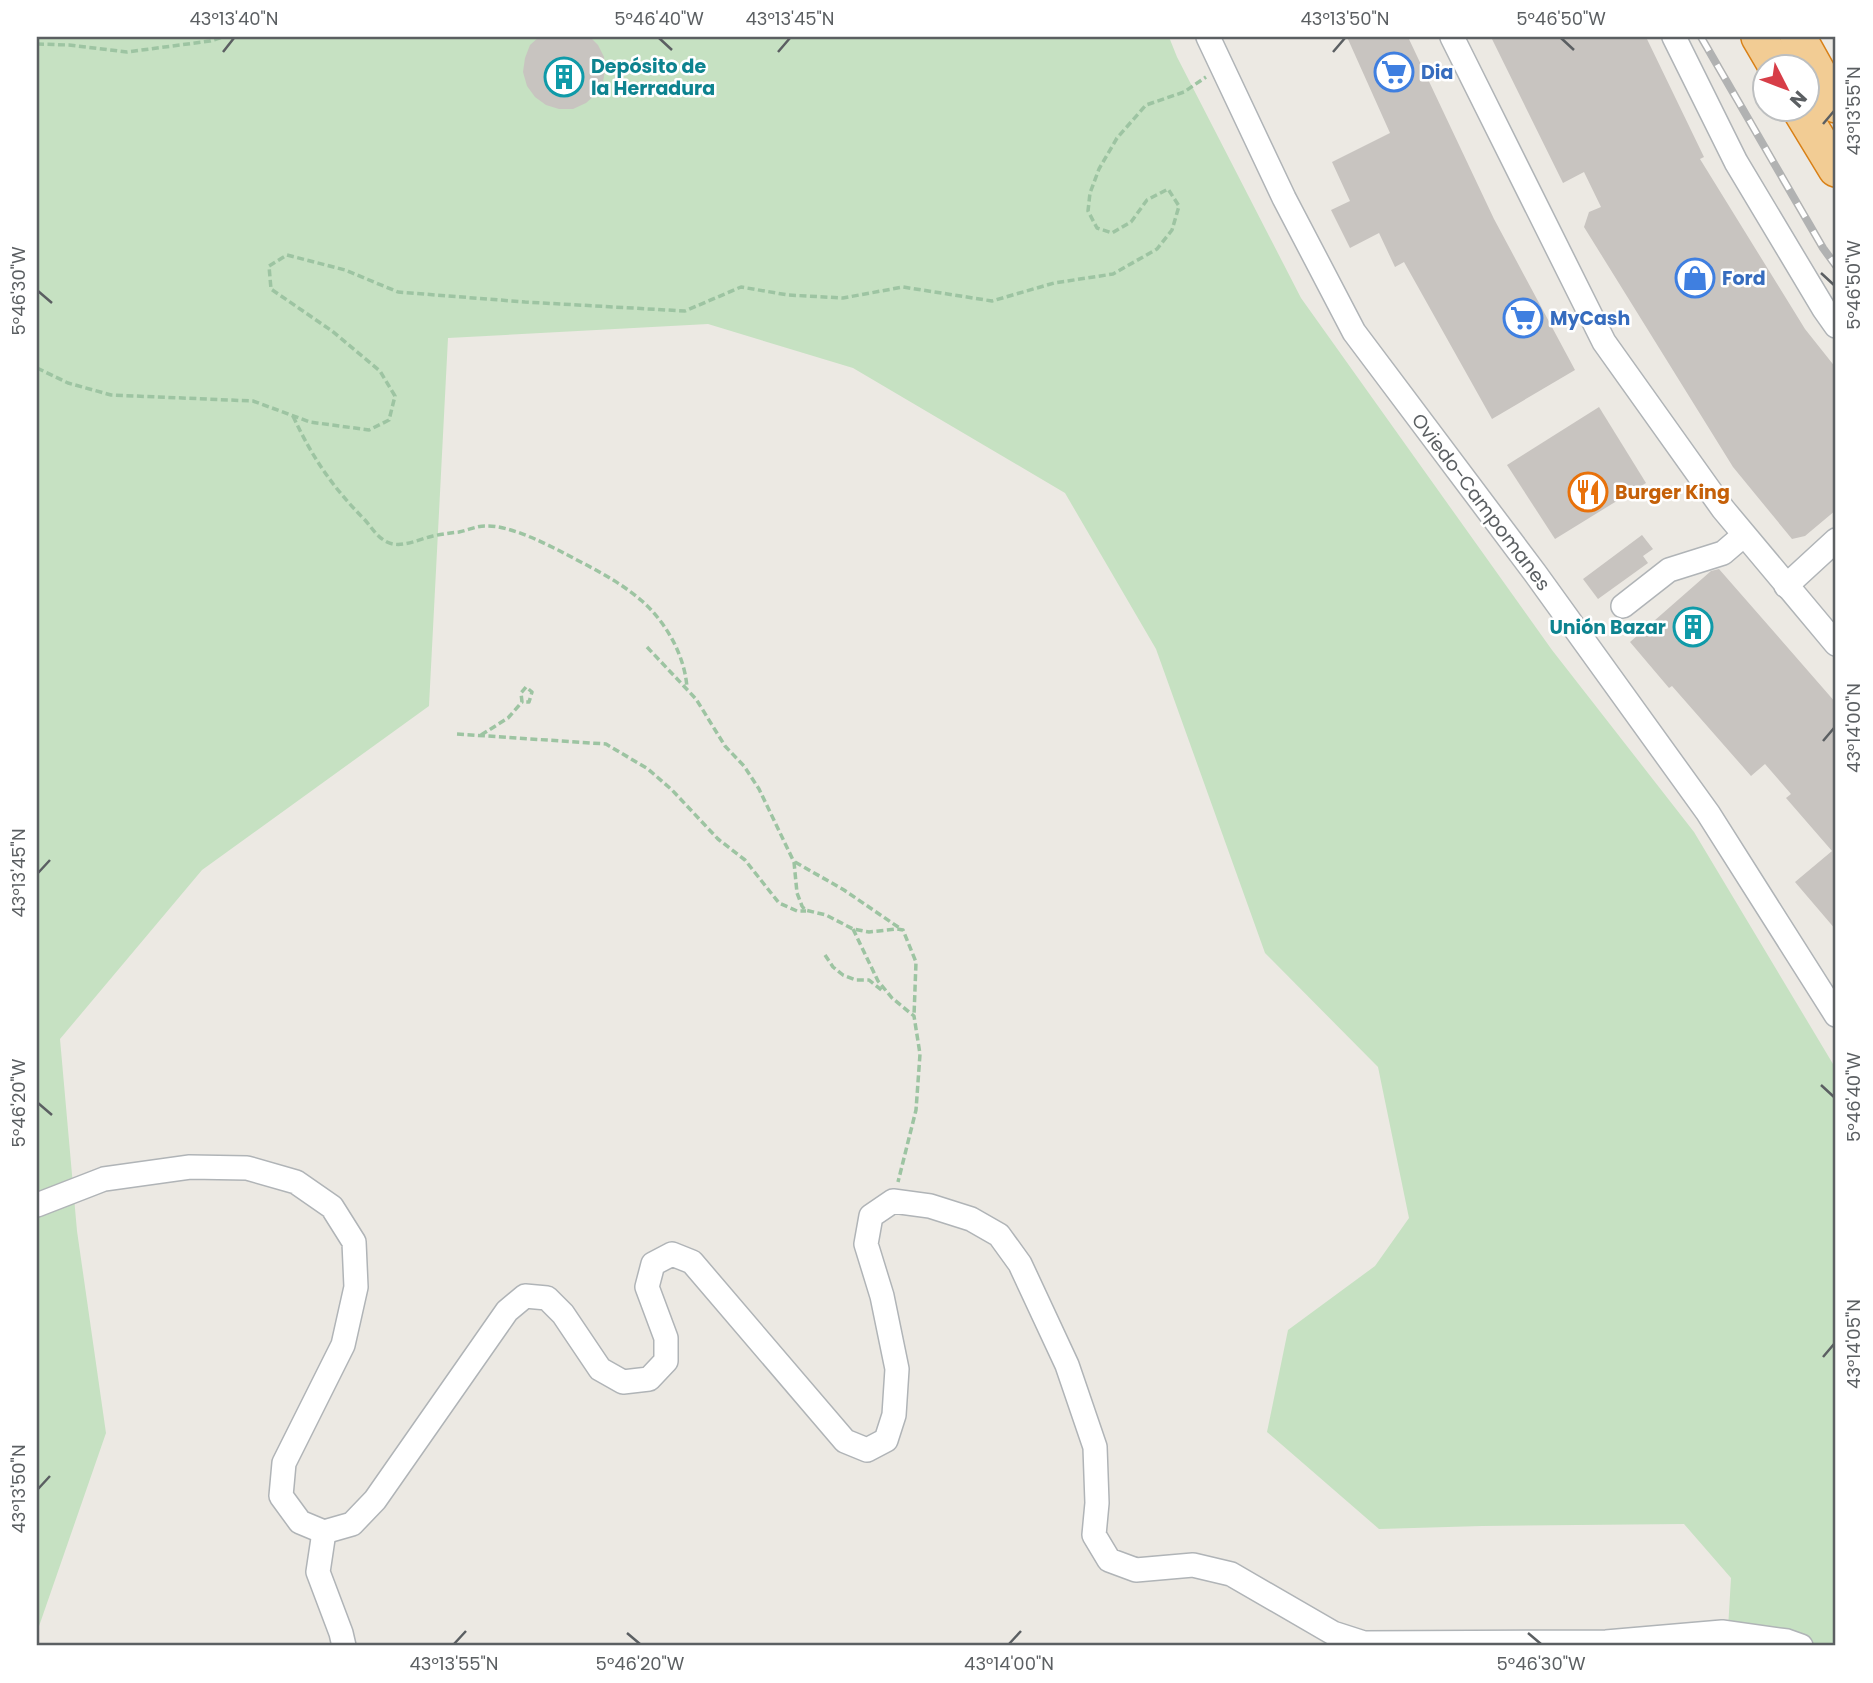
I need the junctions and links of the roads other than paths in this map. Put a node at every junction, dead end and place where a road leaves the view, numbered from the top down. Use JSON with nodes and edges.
{"nodes":[{"id":1,"x":1209,"y":37,"type":"edge"},
{"id":2,"x":1452,"y":37,"type":"edge"},
{"id":3,"x":1674,"y":37,"type":"edge"},
{"id":4,"x":1798,"y":37,"type":"edge"},
{"id":5,"x":1836,"y":105,"type":"edge"},
{"id":6,"x":1807,"y":122,"type":"edge"},
{"id":7,"x":1836,"y":169,"type":"edge"},
{"id":8,"x":1836,"y":326,"type":"edge"},
{"id":9,"x":1744,"y":535,"type":"junction"},
{"id":10,"x":1836,"y":540,"type":"edge"},
{"id":11,"x":1786,"y":586,"type":"junction"},
{"id":12,"x":1623,"y":606,"type":"dead end"},
{"id":13,"x":1836,"y":643,"type":"edge"},
{"id":14,"x":1836,"y":1015,"type":"edge"},
{"id":15,"x":37,"y":1205,"type":"edge"},
{"id":16,"x":324,"y":1532,"type":"junction"},
{"id":17,"x":344,"y":1646,"type":"edge"},
{"id":18,"x":1801,"y":1646,"type":"edge"}],
"edges":[{"from":1,"to":14,"type":"street","name":"Oviedo-Campomanes"},
{"from":2,"to":9,"type":"street"},
{"from":3,"to":8,"type":"street"},
{"from":4,"to":5,"type":"highway"},
{"from":6,"to":7,"type":"highway"},
{"from":9,"to":11,"type":"street"},
{"from":9,"to":12,"type":"street"},
{"from":10,"to":11,"type":"street"},
{"from":11,"to":13,"type":"street"},
{"from":15,"to":16,"type":"street"},
{"from":16,"to":17,"type":"street"},
{"from":16,"to":18,"type":"street"}]}
